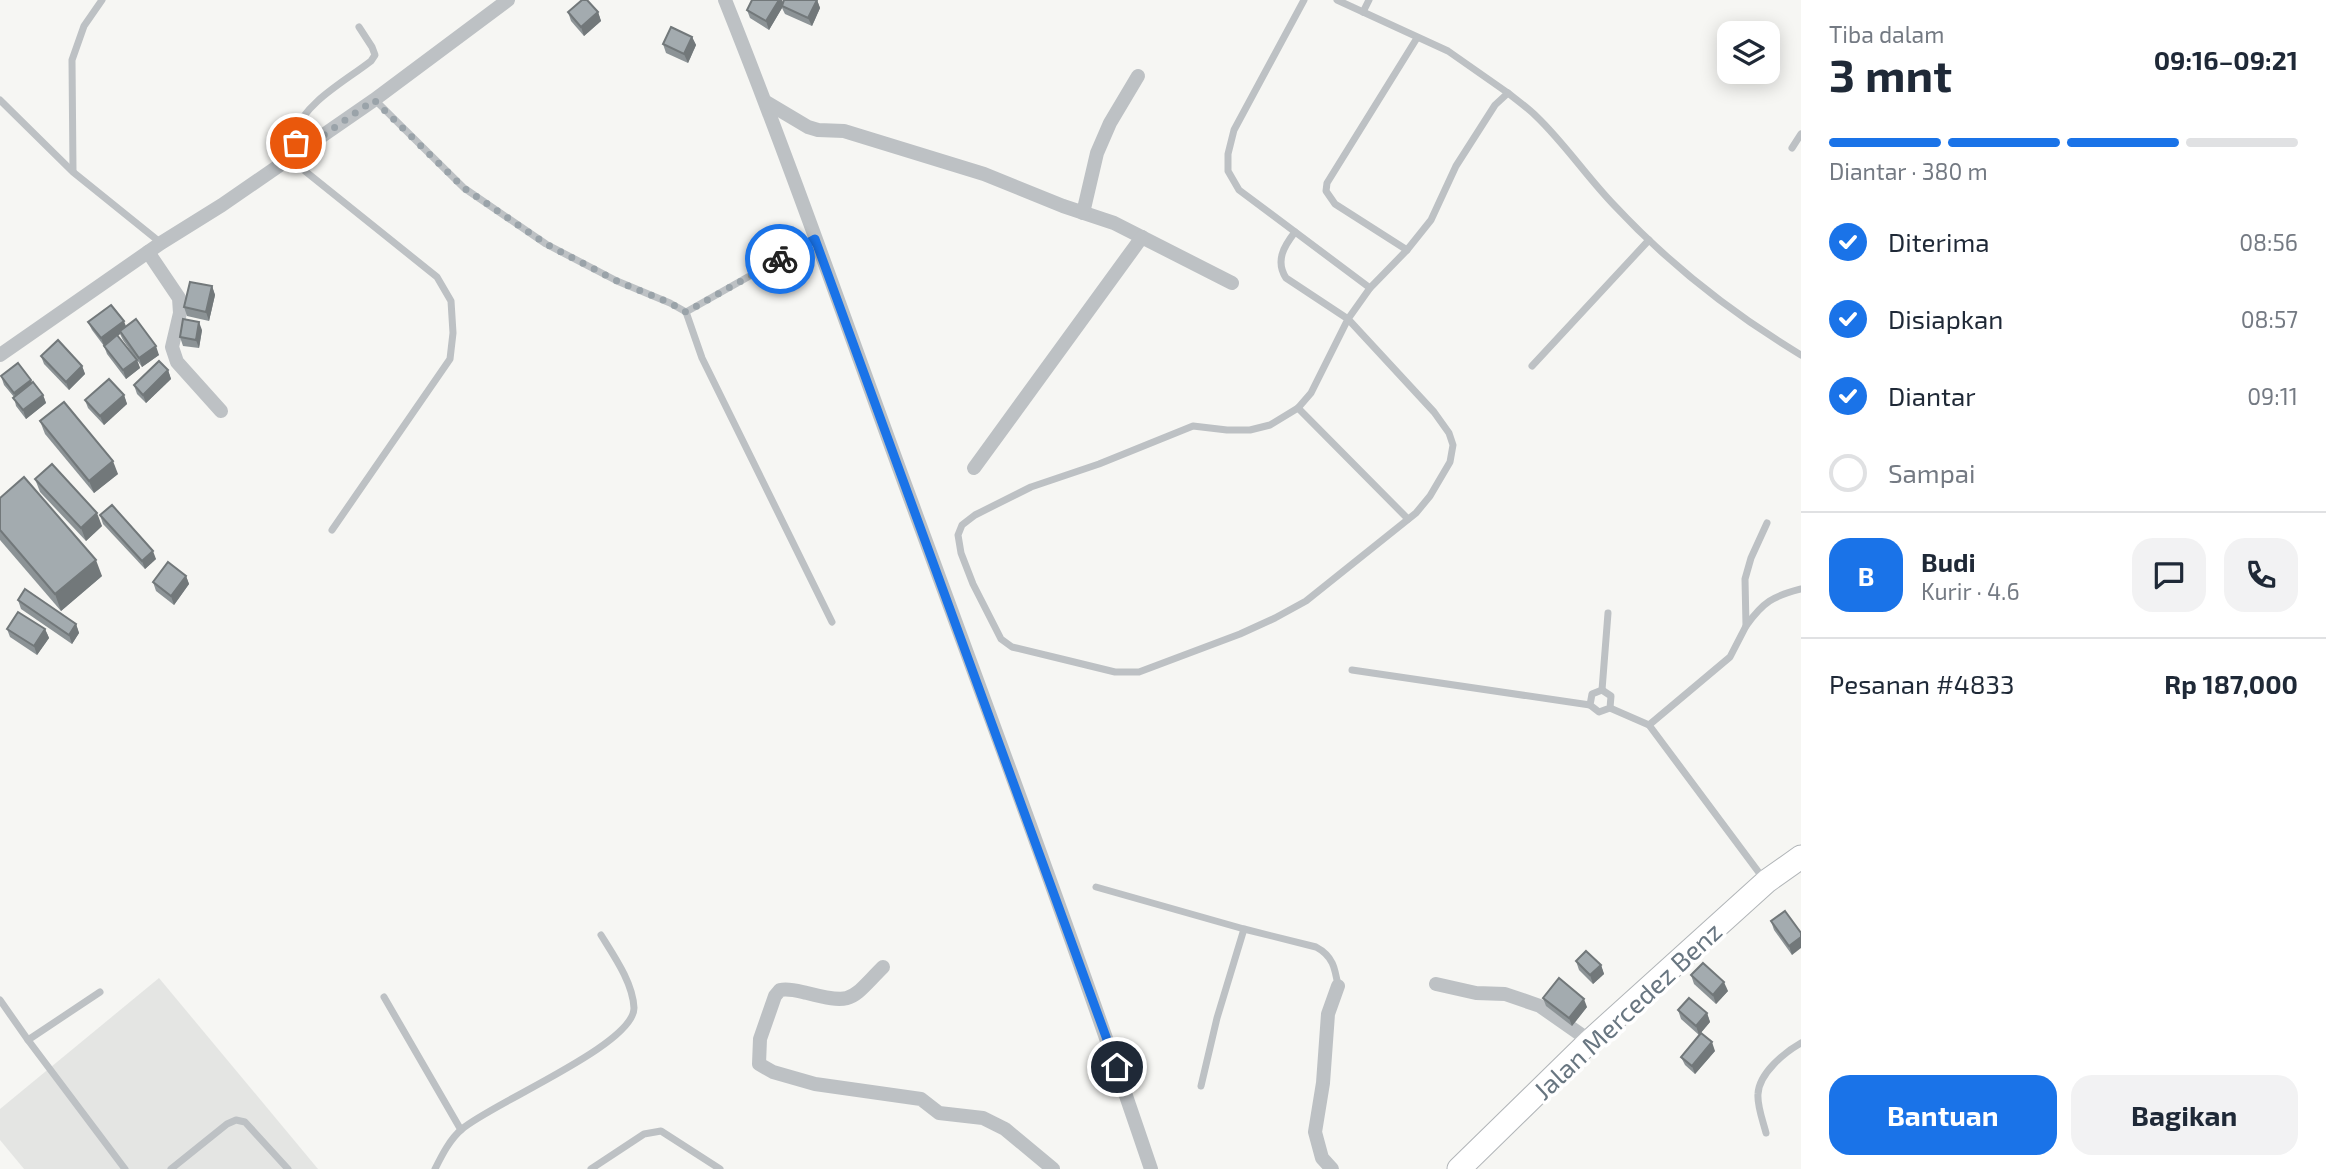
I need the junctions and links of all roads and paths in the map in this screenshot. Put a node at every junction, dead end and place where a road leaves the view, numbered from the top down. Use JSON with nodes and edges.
{"nodes":[{"id":1,"x":102,"y":0,"type":"edge"},
{"id":2,"x":508,"y":0,"type":"edge"},
{"id":3,"x":725,"y":0,"type":"edge"},
{"id":4,"x":1304,"y":0,"type":"edge"},
{"id":5,"x":1337,"y":0,"type":"edge"},
{"id":6,"x":1369,"y":0,"type":"edge"},
{"id":7,"x":1363,"y":12,"type":"junction"},
{"id":8,"x":359,"y":27,"type":"dead end"},
{"id":9,"x":1418,"y":38,"type":"junction"},
{"id":10,"x":1138,"y":76,"type":"dead end"},
{"id":11,"x":1508,"y":93,"type":"junction"},
{"id":12,"x":0,"y":100,"type":"edge"},
{"id":13,"x":374,"y":100,"type":"junction"},
{"id":14,"x":766,"y":102,"type":"junction"},
{"id":15,"x":1801,"y":134,"type":"edge"},
{"id":16,"x":1792,"y":148,"type":"dead end"},
{"id":17,"x":295,"y":155,"type":"junction"},
{"id":18,"x":73,"y":172,"type":"junction"},
{"id":19,"x":1083,"y":213,"type":"junction"},
{"id":20,"x":1295,"y":232,"type":"junction"},
{"id":21,"x":1142,"y":237,"type":"junction"},
{"id":22,"x":815,"y":239,"type":"junction"},
{"id":23,"x":1649,"y":240,"type":"junction"},
{"id":24,"x":161,"y":243,"type":"junction"},
{"id":25,"x":1407,"y":250,"type":"junction"},
{"id":26,"x":148,"y":252,"type":"junction"},
{"id":27,"x":1232,"y":283,"type":"dead end"},
{"id":28,"x":1370,"y":288,"type":"junction"},
{"id":29,"x":686,"y":312,"type":"junction"},
{"id":30,"x":1348,"y":319,"type":"junction"},
{"id":31,"x":0,"y":355,"type":"edge"},
{"id":32,"x":1801,"y":355,"type":"edge"},
{"id":33,"x":1532,"y":366,"type":"dead end"},
{"id":34,"x":1298,"y":408,"type":"junction"},
{"id":35,"x":221,"y":411,"type":"dead end"},
{"id":36,"x":974,"y":468,"type":"dead end"},
{"id":37,"x":1408,"y":519,"type":"junction"},
{"id":38,"x":1767,"y":523,"type":"dead end"},
{"id":39,"x":332,"y":530,"type":"dead end"},
{"id":40,"x":1801,"y":589,"type":"edge"},
{"id":41,"x":1608,"y":613,"type":"dead end"},
{"id":42,"x":832,"y":622,"type":"dead end"},
{"id":43,"x":1746,"y":626,"type":"junction"},
{"id":44,"x":1352,"y":670,"type":"dead end"},
{"id":45,"x":1602,"y":690,"type":"junction"},
{"id":46,"x":1590,"y":705,"type":"junction"},
{"id":47,"x":1610,"y":708,"type":"junction"},
{"id":48,"x":1649,"y":725,"type":"junction"},
{"id":49,"x":1800,"y":862,"type":"edge"},
{"id":50,"x":1766,"y":881,"type":"junction"},
{"id":51,"x":1096,"y":887,"type":"dead end"},
{"id":52,"x":1244,"y":929,"type":"junction"},
{"id":53,"x":601,"y":935,"type":"dead end"},
{"id":54,"x":883,"y":967,"type":"dead end"},
{"id":55,"x":1436,"y":984,"type":"dead end"},
{"id":56,"x":1338,"y":986,"type":"joint"},
{"id":57,"x":100,"y":992,"type":"dead end"},
{"id":58,"x":384,"y":997,"type":"dead end"},
{"id":59,"x":0,"y":1000,"type":"edge"},
{"id":60,"x":28,"y":1040,"type":"junction"},
{"id":61,"x":1590,"y":1041,"type":"junction"},
{"id":62,"x":1801,"y":1043,"type":"edge"},
{"id":63,"x":1201,"y":1086,"type":"dead end"},
{"id":64,"x":461,"y":1130,"type":"junction"},
{"id":65,"x":1766,"y":1133,"type":"dead end"},
{"id":66,"x":598,"y":1168,"type":"edge"},
{"id":67,"x":125,"y":1169,"type":"edge"},
{"id":68,"x":171,"y":1169,"type":"edge"},
{"id":69,"x":288,"y":1169,"type":"edge"},
{"id":70,"x":435,"y":1169,"type":"edge"},
{"id":71,"x":720,"y":1169,"type":"edge"},
{"id":72,"x":1053,"y":1169,"type":"edge"},
{"id":73,"x":1151,"y":1169,"type":"edge"},
{"id":74,"x":1332,"y":1169,"type":"edge"},
{"id":75,"x":1459,"y":1169,"type":"edge"}],
"edges":[{"from":1,"to":18,"type":"lane"},
{"from":2,"to":13,"type":"street"},
{"from":3,"to":14,"type":"street"},
{"from":4,"to":20,"type":"lane"},
{"from":5,"to":7,"type":"lane"},
{"from":6,"to":7,"type":"lane"},
{"from":7,"to":9,"type":"lane"},
{"from":8,"to":17,"type":"lane"},
{"from":9,"to":11,"type":"lane"},
{"from":9,"to":25,"type":"lane"},
{"from":10,"to":19,"type":"street"},
{"from":11,"to":23,"type":"lane"},
{"from":11,"to":25,"type":"lane"},
{"from":12,"to":18,"type":"lane"},
{"from":13,"to":17,"type":"street"},
{"from":13,"to":29,"type":"lane"},
{"from":14,"to":19,"type":"street"},
{"from":14,"to":22,"type":"street"},
{"from":15,"to":16,"type":"lane"},
{"from":17,"to":24,"type":"street"},
{"from":17,"to":39,"type":"lane"},
{"from":18,"to":24,"type":"lane"},
{"from":19,"to":21,"type":"street"},
{"from":20,"to":28,"type":"lane"},
{"from":20,"to":30,"type":"lane"},
{"from":21,"to":27,"type":"street"},
{"from":21,"to":36,"type":"street"},
{"from":22,"to":29,"type":"lane"},
{"from":22,"to":73,"type":"street"},
{"from":23,"to":32,"type":"lane"},
{"from":23,"to":33,"type":"lane"},
{"from":24,"to":26,"type":"street"},
{"from":25,"to":28,"type":"lane"},
{"from":26,"to":31,"type":"street"},
{"from":26,"to":35,"type":"street"},
{"from":28,"to":30,"type":"lane"},
{"from":29,"to":42,"type":"lane"},
{"from":30,"to":34,"type":"lane"},
{"from":30,"to":37,"type":"lane"},
{"from":34,"to":37,"type":"lane"},
{"from":34,"to":37,"type":"lane"},
{"from":38,"to":43,"type":"lane"},
{"from":40,"to":43,"type":"lane"},
{"from":41,"to":45,"type":"lane"},
{"from":43,"to":48,"type":"lane"},
{"from":44,"to":46,"type":"lane"},
{"from":45,"to":46,"type":"lane"},
{"from":45,"to":47,"type":"lane"},
{"from":46,"to":47,"type":"lane"},
{"from":47,"to":48,"type":"lane"},
{"from":48,"to":50,"type":"lane"},
{"from":49,"to":50,"type":"main road","name":"Jalan Mercedez Benz"},
{"from":50,"to":61,"type":"main road","name":"Jalan Mercedez Benz"},
{"from":51,"to":52,"type":"lane"},
{"from":52,"to":56,"type":"lane"},
{"from":52,"to":63,"type":"lane"},
{"from":53,"to":64,"type":"lane"},
{"from":54,"to":72,"type":"street"},
{"from":55,"to":61,"type":"street"},
{"from":56,"to":74,"type":"street"},
{"from":57,"to":60,"type":"lane"},
{"from":58,"to":64,"type":"lane"},
{"from":59,"to":60,"type":"lane"},
{"from":60,"to":67,"type":"lane"},
{"from":61,"to":75,"type":"main road","name":"Jalan Mercedez Benz"},
{"from":62,"to":65,"type":"lane"},
{"from":64,"to":70,"type":"lane"},
{"from":66,"to":71,"type":"lane"},
{"from":68,"to":69,"type":"lane"}]}
